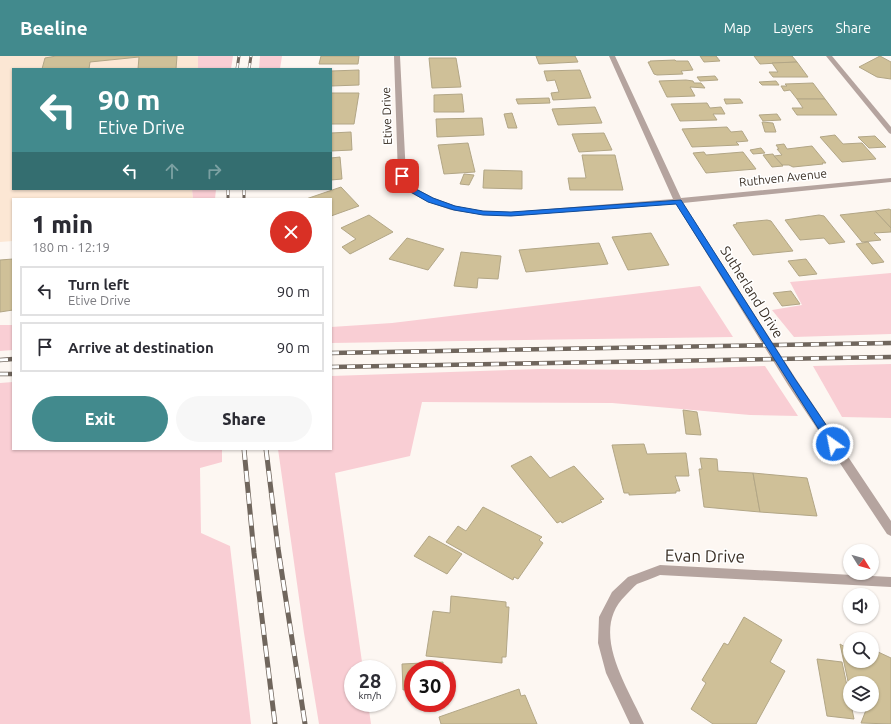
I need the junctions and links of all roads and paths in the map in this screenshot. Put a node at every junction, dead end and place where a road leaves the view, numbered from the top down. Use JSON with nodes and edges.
{"nodes":[{"id":1,"x":397,"y":56,"type":"edge"},
{"id":2,"x":612,"y":56,"type":"edge"},
{"id":3,"x":829,"y":56,"type":"edge"},
{"id":4,"x":891,"y":132,"type":"edge"},
{"id":5,"x":891,"y":180,"type":"edge"},
{"id":6,"x":678,"y":201,"type":"junction"},
{"id":7,"x":891,"y":531,"type":"edge"},
{"id":8,"x":891,"y":582,"type":"edge"},
{"id":9,"x":637,"y":724,"type":"edge"}],
"edges":[{"from":1,"to":6,"type":"street","name":"Etive Drive"},
{"from":2,"to":6,"type":"street","name":"Sutherland Drive"},
{"from":3,"to":4,"type":"street"},
{"from":5,"to":6,"type":"street","name":"Ruthven Avenue"},
{"from":6,"to":7,"type":"street","name":"Sutherland Drive"},
{"from":8,"to":9,"type":"street","name":"Evan Drive"}]}
